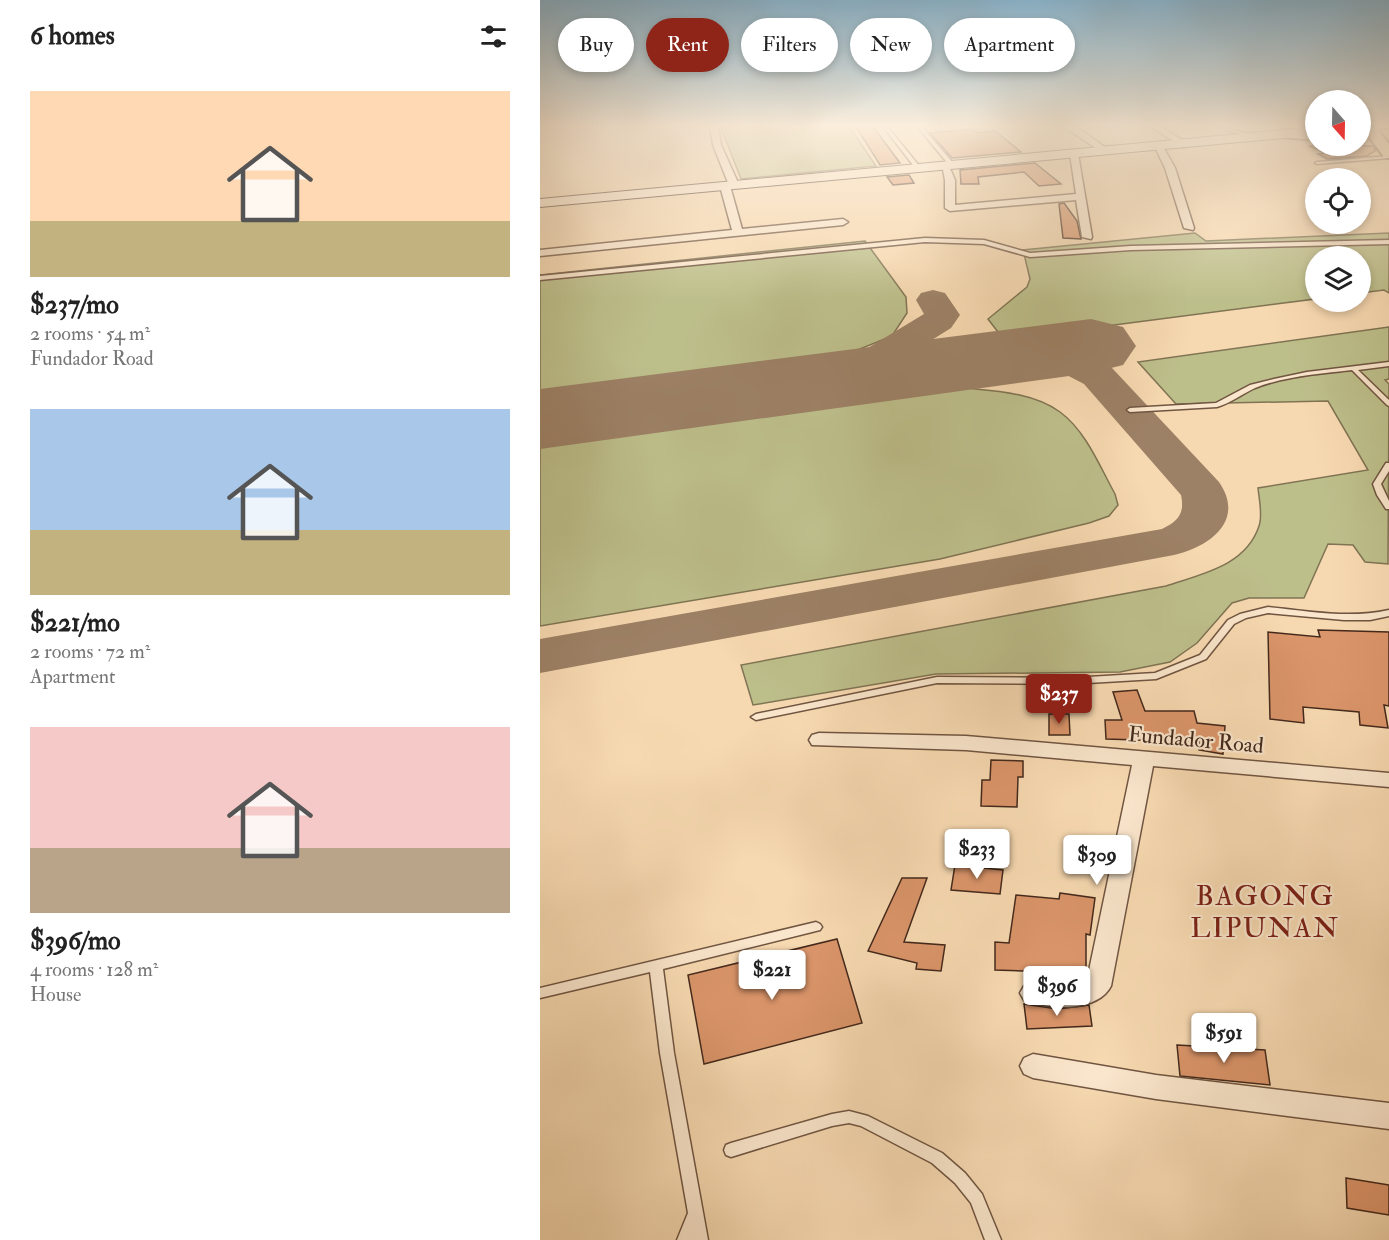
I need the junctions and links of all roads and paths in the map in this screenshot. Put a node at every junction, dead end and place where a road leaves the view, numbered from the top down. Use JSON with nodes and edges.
{"nodes":[{"id":1,"x":753,"y":183,"type":"edge"},
{"id":2,"x":950,"y":183,"type":"edge"},
{"id":3,"x":1078,"y":183,"type":"edge"},
{"id":4,"x":1175,"y":183,"type":"edge"},
{"id":5,"x":729,"y":185,"type":"junction"},
{"id":6,"x":1080,"y":197,"type":"junction"},
{"id":7,"x":540,"y":203,"type":"edge"},
{"id":8,"x":843,"y":222,"type":"dead end"},
{"id":9,"x":1189,"y":228,"type":"dead end"},
{"id":10,"x":738,"y":233,"type":"junction"},
{"id":11,"x":1087,"y":237,"type":"dead end"},
{"id":12,"x":1389,"y":242,"type":"edge"},
{"id":13,"x":540,"y":253,"type":"edge"},
{"id":14,"x":540,"y":278,"type":"edge"},
{"id":15,"x":1389,"y":364,"type":"edge"},
{"id":16,"x":1354,"y":369,"type":"junction"},
{"id":17,"x":1389,"y":404,"type":"edge"},
{"id":18,"x":1130,"y":410,"type":"dead end"},
{"id":19,"x":1389,"y":465,"type":"edge"},
{"id":20,"x":1389,"y":507,"type":"edge"},
{"id":21,"x":1389,"y":613,"type":"edge"},
{"id":22,"x":756,"y":717,"type":"dead end"},
{"id":23,"x":819,"y":740,"type":"dead end"},
{"id":24,"x":1144,"y":759,"type":"junction"},
{"id":25,"x":1389,"y":780,"type":"edge"},
{"id":26,"x":816,"y":927,"type":"dead end"},
{"id":27,"x":656,"y":966,"type":"junction"},
{"id":28,"x":540,"y":993,"type":"edge"},
{"id":29,"x":1033,"y":993,"type":"dead end"},
{"id":30,"x":1033,"y":1066,"type":"dead end"},
{"id":31,"x":1389,"y":1116,"type":"edge"},
{"id":32,"x":731,"y":1150,"type":"dead end"},
{"id":33,"x":695,"y":1214,"type":"junction"},
{"id":34,"x":685,"y":1240,"type":"edge"},
{"id":35,"x":700,"y":1240,"type":"edge"},
{"id":36,"x":993,"y":1240,"type":"edge"}],
"edges":[{"from":1,"to":5,"type":"street"},
{"from":2,"to":6,"type":"street"},
{"from":3,"to":6,"type":"street"},
{"from":4,"to":9,"type":"street"},
{"from":5,"to":7,"type":"street"},
{"from":5,"to":10,"type":"street"},
{"from":6,"to":11,"type":"street"},
{"from":8,"to":10,"type":"street"},
{"from":10,"to":13,"type":"street"},
{"from":12,"to":14,"type":"lane"},
{"from":15,"to":16,"type":"lane"},
{"from":16,"to":17,"type":"lane"},
{"from":16,"to":18,"type":"lane"},
{"from":19,"to":20,"type":"lane"},
{"from":21,"to":22,"type":"lane"},
{"from":23,"to":24,"type":"street","name":"Fundador Road"},
{"from":24,"to":25,"type":"street","name":"Fundador Road"},
{"from":24,"to":29,"type":"street"},
{"from":26,"to":27,"type":"lane"},
{"from":27,"to":28,"type":"lane"},
{"from":27,"to":33,"type":"lane"},
{"from":30,"to":31,"type":"street"},
{"from":32,"to":36,"type":"lane"},
{"from":33,"to":34,"type":"lane"},
{"from":33,"to":35,"type":"lane"}]}
